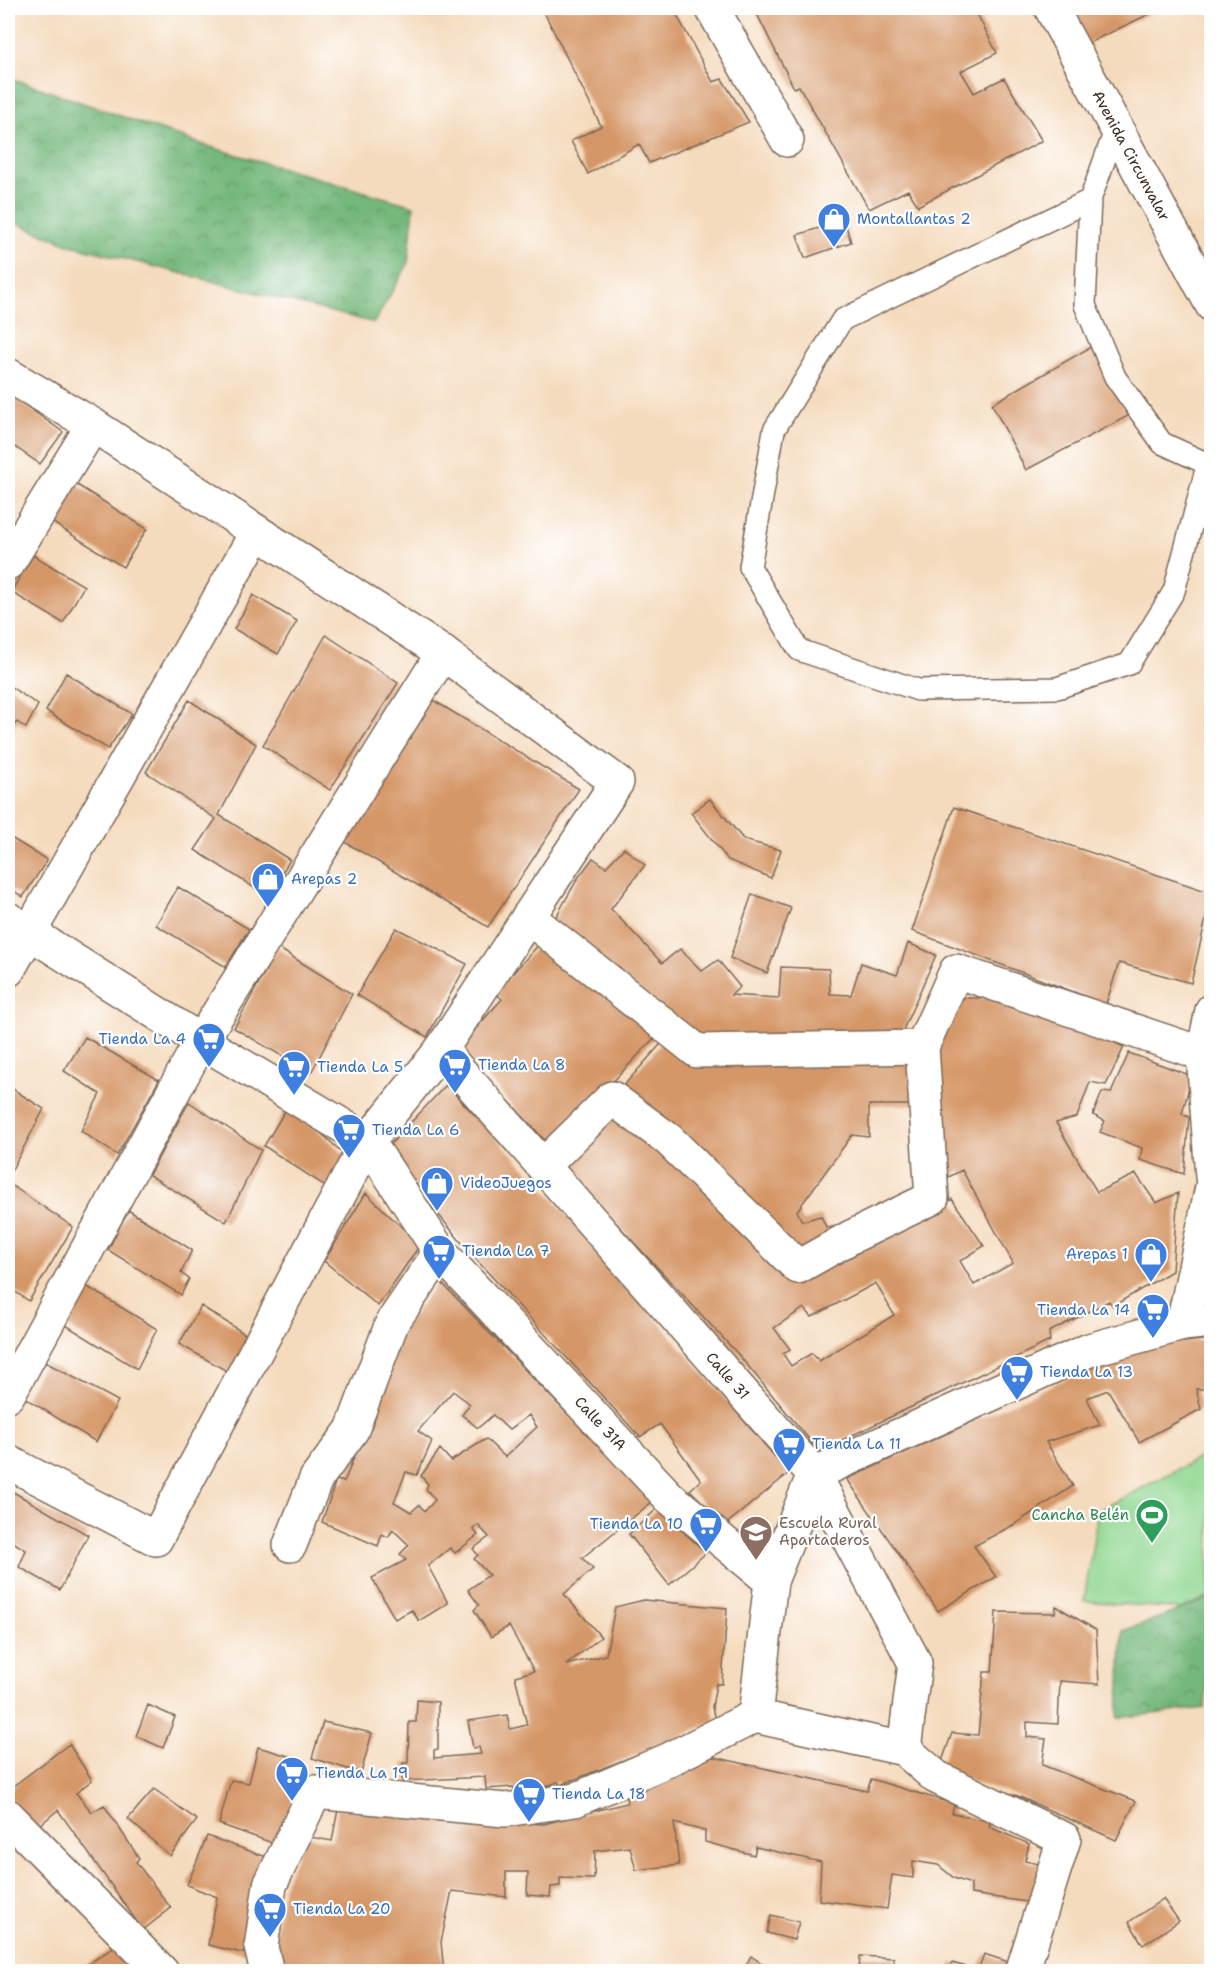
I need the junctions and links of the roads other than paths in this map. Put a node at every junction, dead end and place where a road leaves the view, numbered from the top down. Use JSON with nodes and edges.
{"nodes":[{"id":1,"x":712,"y":8,"type":"edge"},
{"id":2,"x":1051,"y":8,"type":"edge"},
{"id":3,"x":1116,"y":128,"type":"junction"},
{"id":4,"x":787,"y":140,"type":"dead end"},
{"id":5,"x":1090,"y":200,"type":"junction"},
{"id":6,"x":1210,"y":297,"type":"edge"},
{"id":7,"x":8,"y":375,"type":"edge"},
{"id":8,"x":93,"y":425,"type":"junction"},
{"id":9,"x":1209,"y":466,"type":"edge"},
{"id":10,"x":257,"y":532,"type":"junction"},
{"id":11,"x":8,"y":562,"type":"edge"},
{"id":12,"x":443,"y":652,"type":"junction"},
{"id":13,"x":528,"y":917,"type":"junction"},
{"id":14,"x":19,"y":926,"type":"edge"},
{"id":15,"x":8,"y":970,"type":"edge"},
{"id":16,"x":1212,"y":1010,"type":"edge"},
{"id":17,"x":201,"y":1041,"type":"junction"},
{"id":18,"x":922,"y":1047,"type":"junction"},
{"id":19,"x":441,"y":1050,"type":"junction"},
{"id":20,"x":1203,"y":1054,"type":"junction"},
{"id":21,"x":368,"y":1141,"type":"junction"},
{"id":22,"x":543,"y":1166,"type":"junction"},
{"id":23,"x":1212,"y":1177,"type":"edge"},
{"id":24,"x":1212,"y":1187,"type":"edge"},
{"id":25,"x":440,"y":1252,"type":"junction"},
{"id":26,"x":1197,"y":1323,"type":"edge"},
{"id":27,"x":8,"y":1395,"type":"edge"},
{"id":28,"x":8,"y":1462,"type":"edge"},
{"id":29,"x":814,"y":1474,"type":"junction"},
{"id":30,"x":290,"y":1545,"type":"dead end"},
{"id":31,"x":771,"y":1581,"type":"junction"},
{"id":32,"x":755,"y":1716,"type":"junction"},
{"id":33,"x":904,"y":1749,"type":"junction"},
{"id":34,"x":8,"y":1816,"type":"edge"},
{"id":35,"x":162,"y":1971,"type":"edge"},
{"id":36,"x":267,"y":1971,"type":"edge"},
{"id":37,"x":1022,"y":1971,"type":"edge"}],
"edges":[{"from":1,"to":4,"type":"street"},
{"from":2,"to":3,"type":"street","name":"Avenida Circunvalar"},
{"from":3,"to":5,"type":"lane"},
{"from":3,"to":6,"type":"street","name":"Avenida Circunvalar"},
{"from":5,"to":9,"type":"lane"},
{"from":5,"to":9,"type":"lane"},
{"from":7,"to":8,"type":"street"},
{"from":8,"to":10,"type":"street"},
{"from":8,"to":11,"type":"street"},
{"from":10,"to":12,"type":"street"},
{"from":10,"to":14,"type":"street"},
{"from":12,"to":13,"type":"street"},
{"from":12,"to":17,"type":"street"},
{"from":13,"to":18,"type":"street"},
{"from":13,"to":19,"type":"street"},
{"from":14,"to":15,"type":"street"},
{"from":14,"to":17,"type":"street"},
{"from":16,"to":20,"type":"street"},
{"from":17,"to":21,"type":"street"},
{"from":17,"to":27,"type":"street"},
{"from":18,"to":20,"type":"street"},
{"from":18,"to":22,"type":"street"},
{"from":19,"to":21,"type":"street"},
{"from":19,"to":22,"type":"street","name":"Calle 31"},
{"from":20,"to":23,"type":"street"},
{"from":21,"to":25,"type":"street","name":"Calle 31A"},
{"from":21,"to":28,"type":"street"},
{"from":22,"to":29,"type":"street","name":"Calle 31"},
{"from":24,"to":26,"type":"street"},
{"from":25,"to":30,"type":"street"},
{"from":25,"to":31,"type":"street","name":"Calle 31A"},
{"from":26,"to":29,"type":"street"},
{"from":29,"to":31,"type":"street"},
{"from":29,"to":33,"type":"street","name":"Calle 31"},
{"from":31,"to":32,"type":"street"},
{"from":32,"to":33,"type":"street"},
{"from":32,"to":36,"type":"street"},
{"from":33,"to":37,"type":"street"},
{"from":34,"to":35,"type":"street"}]}
